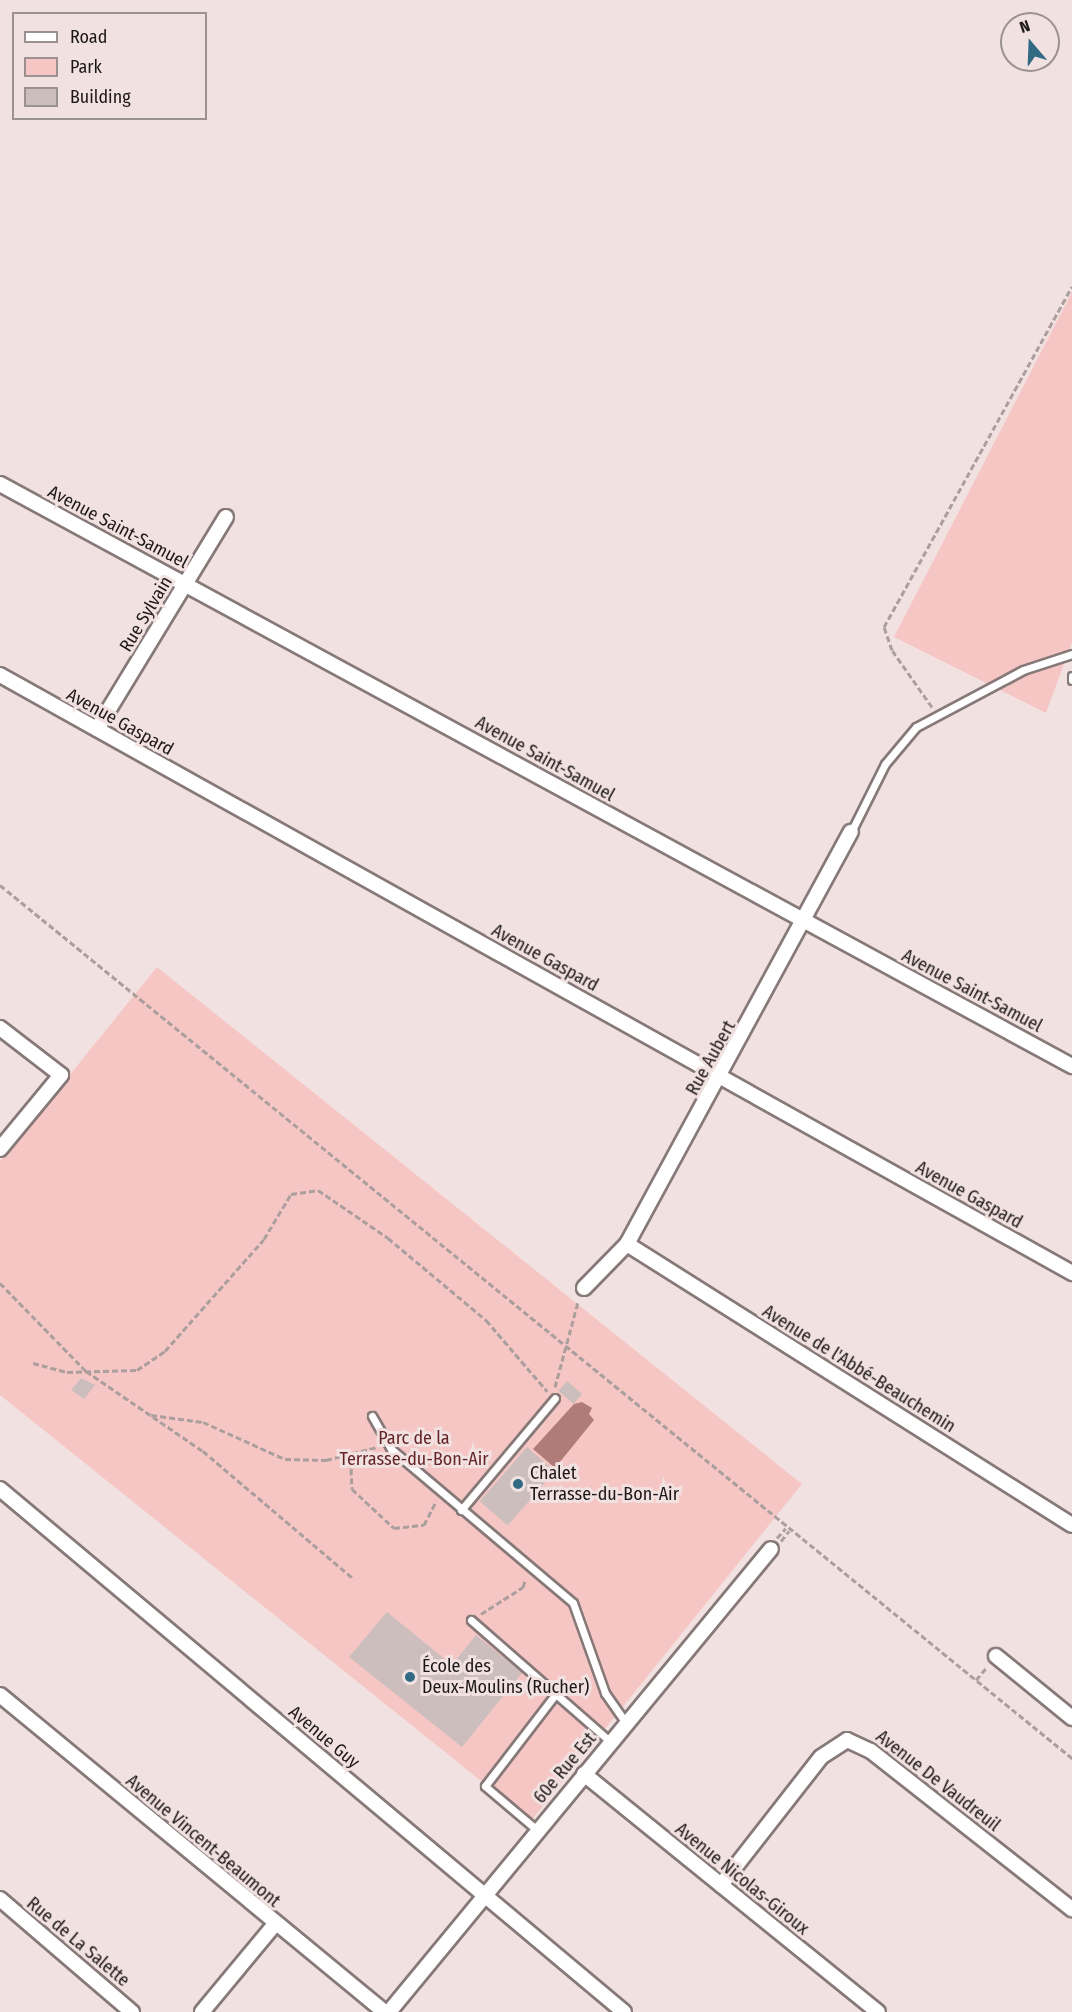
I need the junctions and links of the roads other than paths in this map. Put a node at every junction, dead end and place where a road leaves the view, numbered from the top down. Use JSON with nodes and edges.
{"nodes":[{"id":1,"x":0,"y":484,"type":"edge"},
{"id":2,"x":226,"y":517,"type":"dead end"},
{"id":3,"x":185,"y":584,"type":"junction"},
{"id":4,"x":1072,"y":654,"type":"edge"},
{"id":5,"x":0,"y":675,"type":"edge"},
{"id":6,"x":97,"y":729,"type":"junction"},
{"id":7,"x":851,"y":832,"type":"joint"},
{"id":8,"x":804,"y":921,"type":"junction"},
{"id":9,"x":0,"y":1028,"type":"edge"},
{"id":10,"x":1072,"y":1066,"type":"edge"},
{"id":11,"x":721,"y":1077,"type":"junction"},
{"id":12,"x":0,"y":1149,"type":"edge"},
{"id":13,"x":627,"y":1244,"type":"junction"},
{"id":14,"x":1072,"y":1273,"type":"edge"},
{"id":15,"x":584,"y":1288,"type":"road end"},
{"id":16,"x":555,"y":1398,"type":"road end"},
{"id":17,"x":372,"y":1416,"type":"dead end"},
{"id":18,"x":0,"y":1489,"type":"edge"},
{"id":19,"x":461,"y":1510,"type":"junction"},
{"id":20,"x":1072,"y":1525,"type":"edge"},
{"id":21,"x":771,"y":1549,"type":"dead end"},
{"id":22,"x":471,"y":1620,"type":"road end"},
{"id":23,"x":996,"y":1656,"type":"dead end"},
{"id":24,"x":0,"y":1695,"type":"edge"},
{"id":25,"x":554,"y":1696,"type":"junction"},
{"id":26,"x":1072,"y":1718,"type":"edge"},
{"id":27,"x":627,"y":1724,"type":"junction"},
{"id":28,"x":611,"y":1742,"type":"junction"},
{"id":29,"x":584,"y":1774,"type":"junction"},
{"id":30,"x":537,"y":1830,"type":"junction"},
{"id":31,"x":721,"y":1885,"type":"junction"},
{"id":32,"x":484,"y":1894,"type":"junction"},
{"id":33,"x":0,"y":1899,"type":"edge"},
{"id":34,"x":1072,"y":1909,"type":"edge"},
{"id":35,"x":275,"y":1924,"type":"junction"},
{"id":36,"x":132,"y":2012,"type":"edge"},
{"id":37,"x":202,"y":2012,"type":"edge"},
{"id":38,"x":387,"y":2012,"type":"edge"},
{"id":39,"x":624,"y":2012,"type":"edge"},
{"id":40,"x":878,"y":2012,"type":"edge"}],
"edges":[{"from":1,"to":3,"type":"street","name":"Avenue Saint-Samuel"},
{"from":2,"to":3,"type":"street","name":"Rue Sylvain"},
{"from":3,"to":6,"type":"street","name":"Rue Sylvain"},
{"from":3,"to":8,"type":"street","name":"Avenue Saint-Samuel"},
{"from":4,"to":7,"type":"lane"},
{"from":5,"to":6,"type":"street","name":"Avenue Gaspard"},
{"from":6,"to":11,"type":"street","name":"Avenue Gaspard"},
{"from":7,"to":8,"type":"street","name":"Rue Aubert"},
{"from":8,"to":10,"type":"street","name":"Avenue Saint-Samuel"},
{"from":8,"to":11,"type":"street","name":"Rue Aubert"},
{"from":9,"to":12,"type":"street"},
{"from":11,"to":13,"type":"street","name":"Rue Aubert"},
{"from":11,"to":14,"type":"street","name":"Avenue Gaspard"},
{"from":13,"to":15,"type":"street","name":"Rue Aubert"},
{"from":13,"to":20,"type":"street","name":"Avenue de l'Abbé-Beauchemin"},
{"from":16,"to":19,"type":"lane"},
{"from":17,"to":19,"type":"lane"},
{"from":18,"to":32,"type":"street","name":"Avenue Guy"},
{"from":19,"to":27,"type":"lane"},
{"from":21,"to":27,"type":"street","name":"60e Rue Est"},
{"from":22,"to":25,"type":"lane"},
{"from":23,"to":26,"type":"street"},
{"from":24,"to":35,"type":"street","name":"Avenue Vincent-Beaumont"},
{"from":25,"to":28,"type":"lane"},
{"from":25,"to":30,"type":"lane"},
{"from":27,"to":28,"type":"street","name":"60e Rue Est"},
{"from":28,"to":29,"type":"street","name":"60e Rue Est"},
{"from":29,"to":30,"type":"street","name":"60e Rue Est"},
{"from":29,"to":31,"type":"street","name":"Avenue Nicolas-Giroux"},
{"from":30,"to":32,"type":"street","name":"60e Rue Est"},
{"from":31,"to":34,"type":"street","name":"Avenue De Vaudreuil"},
{"from":31,"to":40,"type":"street","name":"Avenue Nicolas-Giroux"},
{"from":32,"to":38,"type":"street","name":"60e Rue Est"},
{"from":32,"to":39,"type":"street","name":"Avenue Guy"},
{"from":33,"to":36,"type":"street","name":"Rue de La Salette"},
{"from":35,"to":37,"type":"street"},
{"from":35,"to":38,"type":"street","name":"Avenue Vincent-Beaumont"}]}
